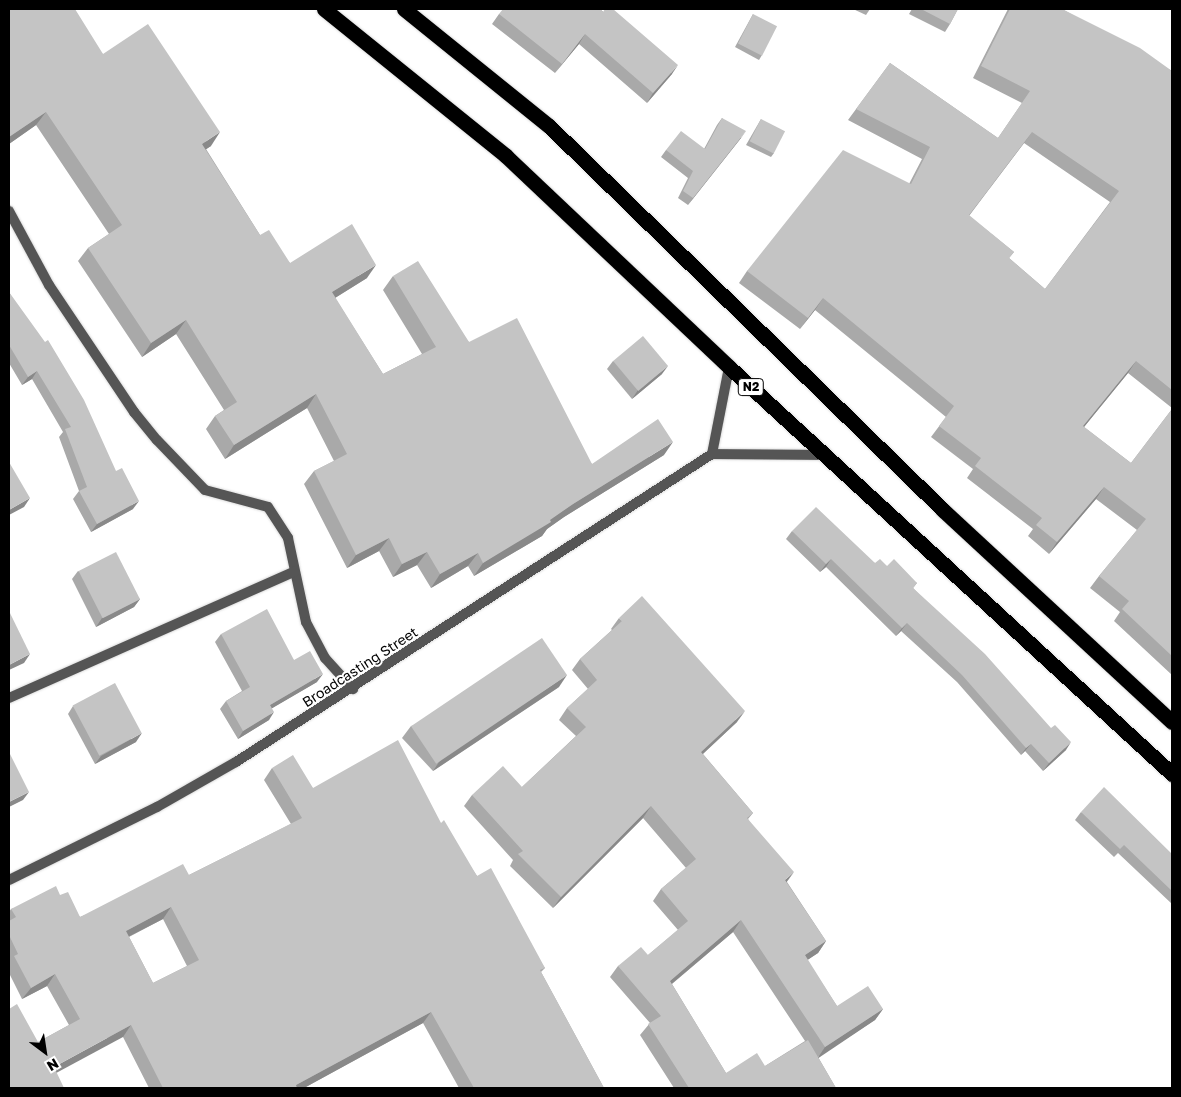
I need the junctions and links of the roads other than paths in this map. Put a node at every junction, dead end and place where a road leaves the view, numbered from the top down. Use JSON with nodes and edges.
{"nodes":[{"id":1,"x":324,"y":9,"type":"edge"},
{"id":2,"x":404,"y":9,"type":"edge"},
{"id":3,"x":9,"y":211,"type":"edge"},
{"id":4,"x":729,"y":367,"type":"junction"},
{"id":5,"x":712,"y":454,"type":"junction"},
{"id":6,"x":825,"y":455,"type":"junction"},
{"id":7,"x":294,"y":572,"type":"junction"},
{"id":8,"x":352,"y":689,"type":"junction"},
{"id":9,"x":9,"y":698,"type":"edge"},
{"id":10,"x":1172,"y":722,"type":"edge"},
{"id":11,"x":1172,"y":774,"type":"edge"},
{"id":12,"x":9,"y":880,"type":"edge"}],
"edges":[{"from":1,"to":4,"type":"highway","number":"N2"},
{"from":2,"to":10,"type":"highway"},
{"from":3,"to":7,"type":"street"},
{"from":4,"to":5,"type":"street"},
{"from":4,"to":6,"type":"highway","number":"N2"},
{"from":5,"to":6,"type":"street"},
{"from":5,"to":8,"type":"street","name":"Broadcasting Street"},
{"from":6,"to":11,"type":"highway","number":"N2"},
{"from":7,"to":8,"type":"street"},
{"from":7,"to":9,"type":"street"},
{"from":8,"to":12,"type":"street","name":"Broadcasting Street"}]}
